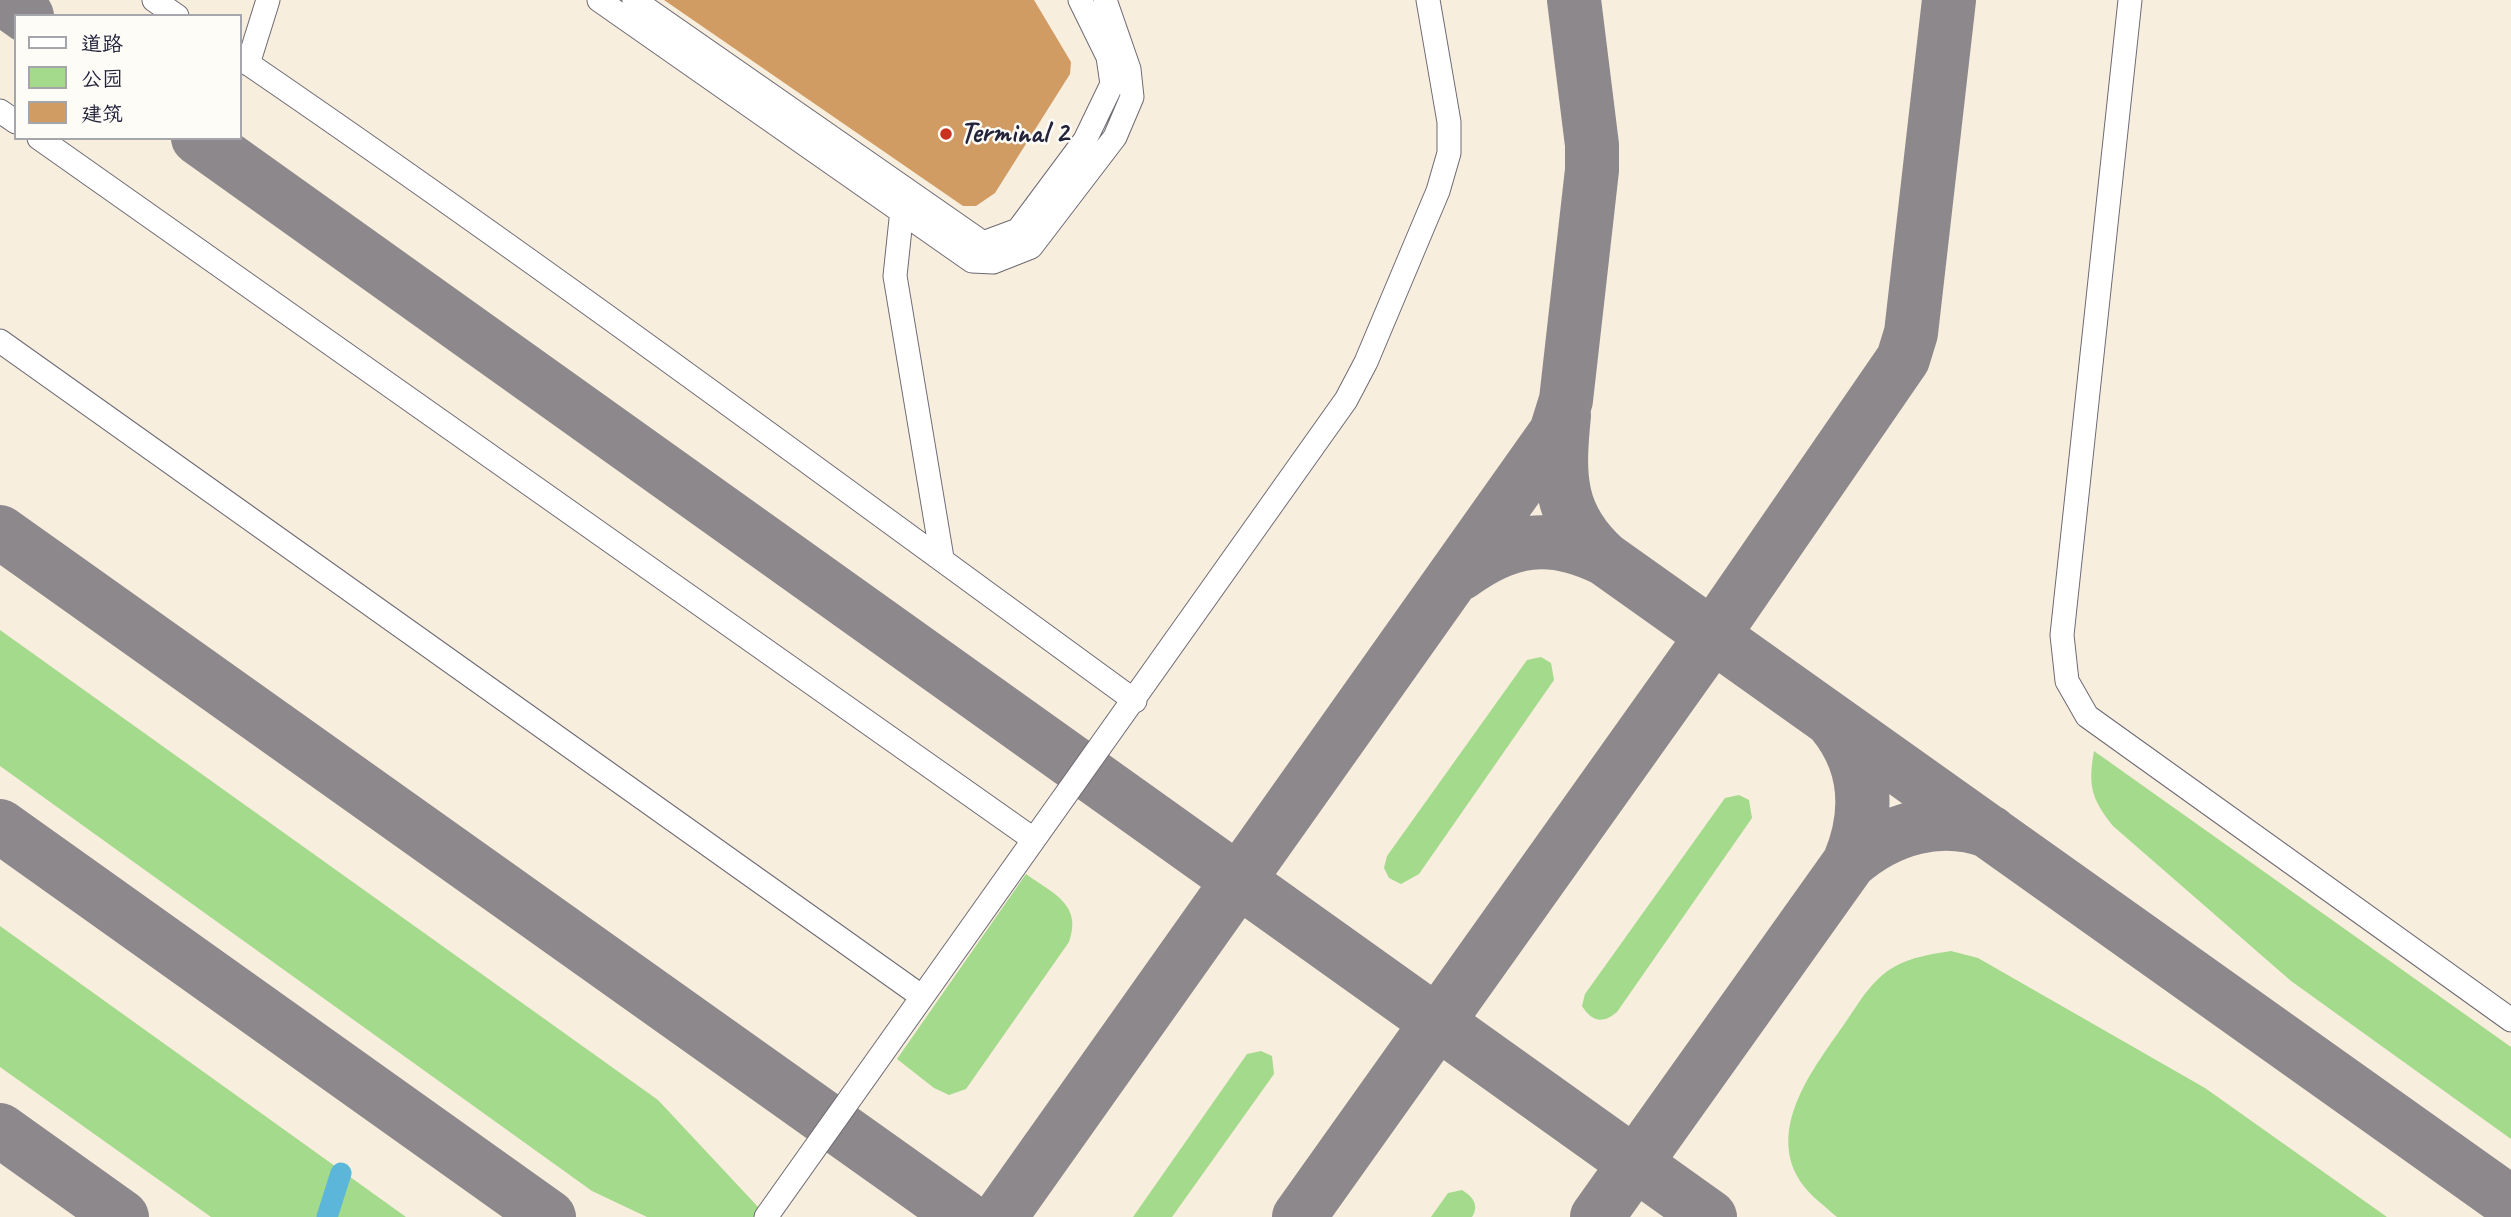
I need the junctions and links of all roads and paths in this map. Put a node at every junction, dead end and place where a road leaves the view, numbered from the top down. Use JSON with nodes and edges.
{"nodes":[{"id":1,"x":154,"y":0,"type":"edge"},
{"id":2,"x":268,"y":0,"type":"edge"},
{"id":3,"x":599,"y":0,"type":"edge"},
{"id":4,"x":634,"y":0,"type":"edge"},
{"id":5,"x":1080,"y":0,"type":"edge"},
{"id":6,"x":1105,"y":0,"type":"edge"},
{"id":7,"x":1428,"y":0,"type":"edge"},
{"id":8,"x":2130,"y":0,"type":"edge"},
{"id":9,"x":174,"y":14,"type":"edge"},
{"id":10,"x":244,"y":61,"type":"edge"},
{"id":11,"x":42,"y":140,"type":"edge"},
{"id":12,"x":903,"y":201,"type":"junction"},
{"id":13,"x":0,"y":341,"type":"edge"},
{"id":14,"x":942,"y":558,"type":"junction"},
{"id":15,"x":1135,"y":701,"type":"junction"},
{"id":16,"x":1033,"y":839,"type":"junction"},
{"id":17,"x":921,"y":996,"type":"junction"},
{"id":18,"x":2511,"y":1020,"type":"edge"},
{"id":19,"x":766,"y":1217,"type":"edge"}],
"edges":[{"from":1,"to":9,"type":"lane"},
{"from":2,"to":10,"type":"lane"},
{"from":3,"to":12,"type":"lane"},
{"from":4,"to":12,"type":"lane"},
{"from":5,"to":12,"type":"lane"},
{"from":6,"to":12,"type":"lane"},
{"from":7,"to":15,"type":"lane"},
{"from":8,"to":18,"type":"lane"},
{"from":10,"to":14,"type":"lane"},
{"from":11,"to":16,"type":"lane"},
{"from":12,"to":14,"type":"lane"},
{"from":13,"to":17,"type":"lane"},
{"from":14,"to":15,"type":"lane"},
{"from":15,"to":16,"type":"lane"},
{"from":16,"to":17,"type":"lane"},
{"from":17,"to":19,"type":"lane"}]}
